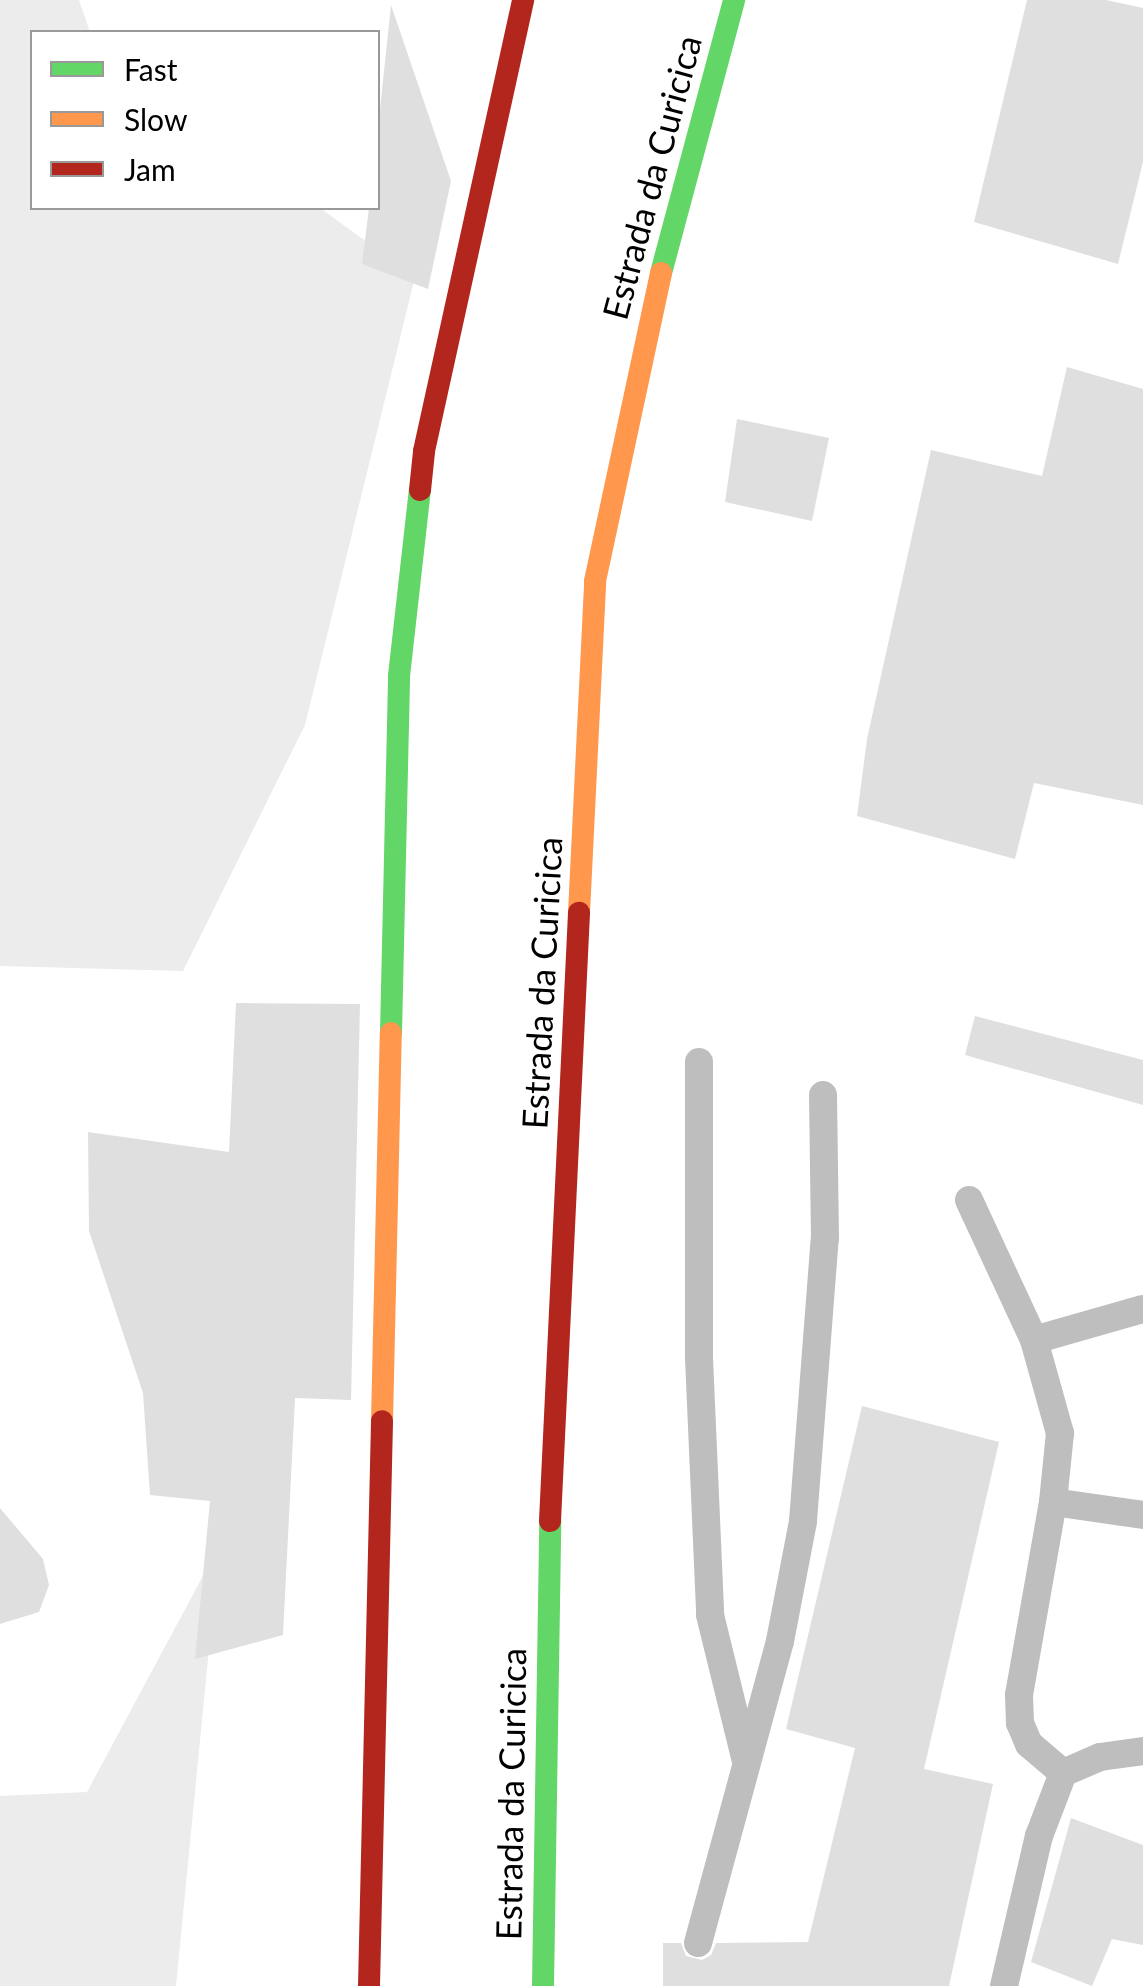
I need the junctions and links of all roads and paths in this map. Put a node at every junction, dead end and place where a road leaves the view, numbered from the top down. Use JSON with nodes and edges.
{"nodes":[{"id":1,"x":524,"y":0,"type":"edge"},
{"id":2,"x":734,"y":0,"type":"edge"},
{"id":3,"x":699,"y":1062,"type":"dead end"},
{"id":4,"x":823,"y":1095,"type":"dead end"},
{"id":5,"x":969,"y":1200,"type":"dead end"},
{"id":6,"x":1143,"y":1309,"type":"edge"},
{"id":7,"x":1034,"y":1340,"type":"junction"},
{"id":8,"x":1053,"y":1502,"type":"junction"},
{"id":9,"x":1143,"y":1515,"type":"edge"},
{"id":10,"x":1143,"y":1751,"type":"edge"},
{"id":11,"x":746,"y":1759,"type":"junction"},
{"id":12,"x":1063,"y":1773,"type":"junction"},
{"id":13,"x":698,"y":1943,"type":"dead end"},
{"id":14,"x":370,"y":1986,"type":"edge"},
{"id":15,"x":544,"y":1986,"type":"edge"},
{"id":16,"x":1004,"y":1986,"type":"edge"}],
"edges":[{"from":1,"to":14,"type":"street"},
{"from":2,"to":15,"type":"street","name":"Estrada da Curicica"},
{"from":3,"to":11,"type":"lane"},
{"from":4,"to":11,"type":"lane"},
{"from":5,"to":7,"type":"lane"},
{"from":6,"to":7,"type":"lane"},
{"from":7,"to":8,"type":"lane"},
{"from":8,"to":9,"type":"lane"},
{"from":8,"to":12,"type":"lane"},
{"from":10,"to":12,"type":"lane"},
{"from":11,"to":13,"type":"lane"},
{"from":12,"to":16,"type":"lane"}]}
